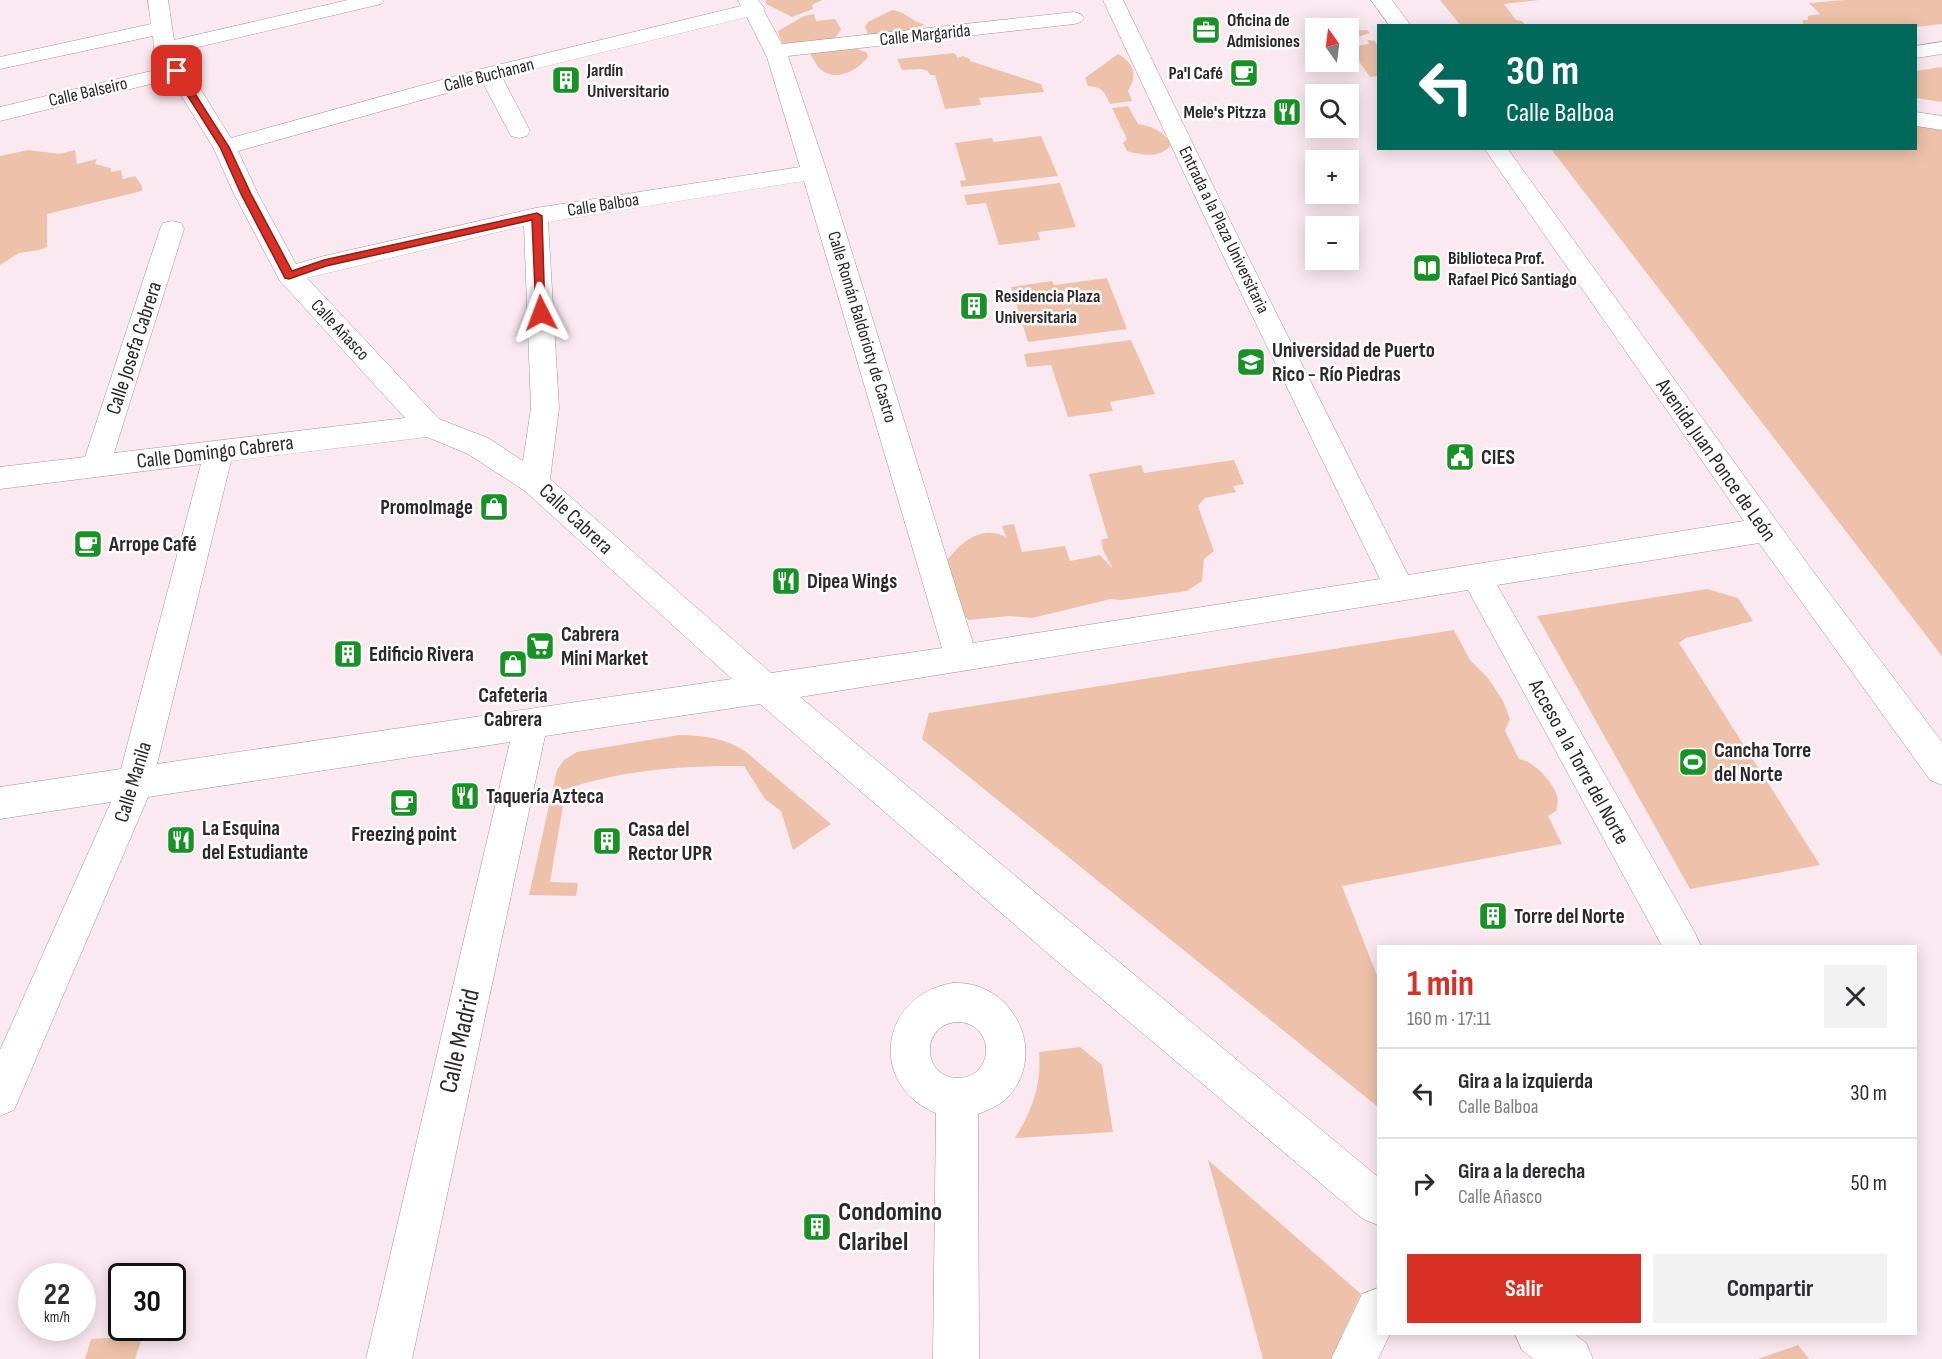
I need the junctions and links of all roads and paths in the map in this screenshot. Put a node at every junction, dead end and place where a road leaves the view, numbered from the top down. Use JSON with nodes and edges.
{"nodes":[{"id":1,"x":158,"y":0,"type":"edge"},
{"id":2,"x":374,"y":0,"type":"edge"},
{"id":3,"x":1113,"y":0,"type":"edge"},
{"id":4,"x":1381,"y":0,"type":"edge"},
{"id":5,"x":751,"y":5,"type":"edge"},
{"id":6,"x":1074,"y":18,"type":"dead end"},
{"id":7,"x":1399,"y":24,"type":"edge"},
{"id":8,"x":162,"y":28,"type":"junction"},
{"id":9,"x":1942,"y":48,"type":"edge"},
{"id":10,"x":165,"y":49,"type":"junction"},
{"id":11,"x":775,"y":51,"type":"junction"},
{"id":12,"x":1917,"y":52,"type":"edge"},
{"id":13,"x":0,"y":63,"type":"edge"},
{"id":14,"x":177,"y":71,"type":"junction"},
{"id":15,"x":489,"y":74,"type":"junction"},
{"id":16,"x":0,"y":114,"type":"edge"},
{"id":17,"x":1917,"y":119,"type":"edge"},
{"id":18,"x":1942,"y":123,"type":"edge"},
{"id":19,"x":519,"y":131,"type":"dead end"},
{"id":20,"x":225,"y":147,"type":"junction"},
{"id":21,"x":1496,"y":150,"type":"edge"},
{"id":22,"x":815,"y":172,"type":"junction"},
{"id":23,"x":537,"y":216,"type":"junction"},
{"id":24,"x":172,"y":229,"type":"dead end"},
{"id":25,"x":289,"y":275,"type":"junction"},
{"id":26,"x":429,"y":426,"type":"junction"},
{"id":27,"x":219,"y":452,"type":"junction"},
{"id":28,"x":96,"y":466,"type":"junction"},
{"id":29,"x":0,"y":478,"type":"edge"},
{"id":30,"x":535,"y":483,"type":"junction"},
{"id":31,"x":1766,"y":530,"type":"junction"},
{"id":32,"x":1477,"y":578,"type":"junction"},
{"id":33,"x":1400,"y":589,"type":"junction"},
{"id":34,"x":961,"y":659,"type":"junction"},
{"id":35,"x":762,"y":687,"type":"junction"},
{"id":36,"x":531,"y":723,"type":"junction"},
{"id":37,"x":1942,"y":769,"type":"edge"},
{"id":38,"x":135,"y":783,"type":"junction"},
{"id":39,"x":0,"y":803,"type":"edge"},
{"id":40,"x":1681,"y":945,"type":"edge"},
{"id":41,"x":0,"y":1096,"type":"edge"},
{"id":42,"x":957,"y":1099,"type":"dead end"},
{"id":43,"x":1377,"y":1203,"type":"edge"},
{"id":44,"x":1377,"y":1312,"type":"edge"},
{"id":45,"x":1539,"y":1335,"type":"edge"},
{"id":46,"x":389,"y":1359,"type":"edge"},
{"id":47,"x":956,"y":1359,"type":"edge"},
{"id":48,"x":1354,"y":1359,"type":"edge"},
{"id":49,"x":1570,"y":1359,"type":"edge"}],
"edges":[{"from":1,"to":8,"type":"street","name":"Calle Añasco"},
{"from":2,"to":10,"type":"street"},
{"from":3,"to":33,"type":"street","name":"Entrada a la Plaza Universitaria"},
{"from":4,"to":7,"type":"street"},
{"from":5,"to":11,"type":"street","name":"Calle Román Baldorioty de Castro"},
{"from":5,"to":15,"type":"street","name":"Calle Buchanan"},
{"from":6,"to":11,"type":"street","name":"Calle Margarida"},
{"from":8,"to":10,"type":"street","name":"Calle Añasco"},
{"from":8,"to":13,"type":"street"},
{"from":9,"to":12,"type":"street"},
{"from":10,"to":14,"type":"street","name":"Calle Añasco"},
{"from":11,"to":22,"type":"street","name":"Calle Román Baldorioty de Castro"},
{"from":14,"to":16,"type":"street","name":"Calle Balseiro"},
{"from":14,"to":20,"type":"street","name":"Calle Añasco"},
{"from":15,"to":19,"type":"street"},
{"from":15,"to":20,"type":"street","name":"Calle Buchanan"},
{"from":17,"to":18,"type":"street"},
{"from":20,"to":25,"type":"street","name":"Calle Añasco"},
{"from":21,"to":31,"type":"street","name":"Avenida Juan Ponce de León"},
{"from":22,"to":23,"type":"street","name":"Calle Balboa"},
{"from":22,"to":34,"type":"street","name":"Calle Román Baldorioty de Castro"},
{"from":23,"to":25,"type":"street","name":"Calle Balboa"},
{"from":23,"to":30,"type":"street","name":"Calle Cabrera"},
{"from":24,"to":28,"type":"street","name":"Calle Josefa Cabrera"},
{"from":25,"to":26,"type":"street","name":"Calle Añasco"},
{"from":26,"to":27,"type":"street","name":"Calle Domingo Cabrera"},
{"from":26,"to":30,"type":"street"},
{"from":27,"to":28,"type":"street","name":"Calle Domingo Cabrera"},
{"from":27,"to":38,"type":"street","name":"Calle Manila"},
{"from":28,"to":29,"type":"street","name":"Calle Domingo Cabrera"},
{"from":30,"to":35,"type":"street","name":"Calle Cabrera"},
{"from":31,"to":32,"type":"street"},
{"from":31,"to":37,"type":"street","name":"Avenida Juan Ponce de León"},
{"from":32,"to":33,"type":"street"},
{"from":32,"to":40,"type":"street","name":"Acceso a la Torre del Norte"},
{"from":33,"to":34,"type":"street"},
{"from":34,"to":35,"type":"street"},
{"from":35,"to":36,"type":"street"},
{"from":35,"to":43,"type":"street","name":"Calle Cabrera"},
{"from":36,"to":38,"type":"street"},
{"from":36,"to":46,"type":"street","name":"Calle Madrid"},
{"from":38,"to":39,"type":"street"},
{"from":38,"to":41,"type":"street","name":"Calle Manila"},
{"from":42,"to":47,"type":"street"},
{"from":44,"to":48,"type":"street"},
{"from":45,"to":49,"type":"street"}]}
